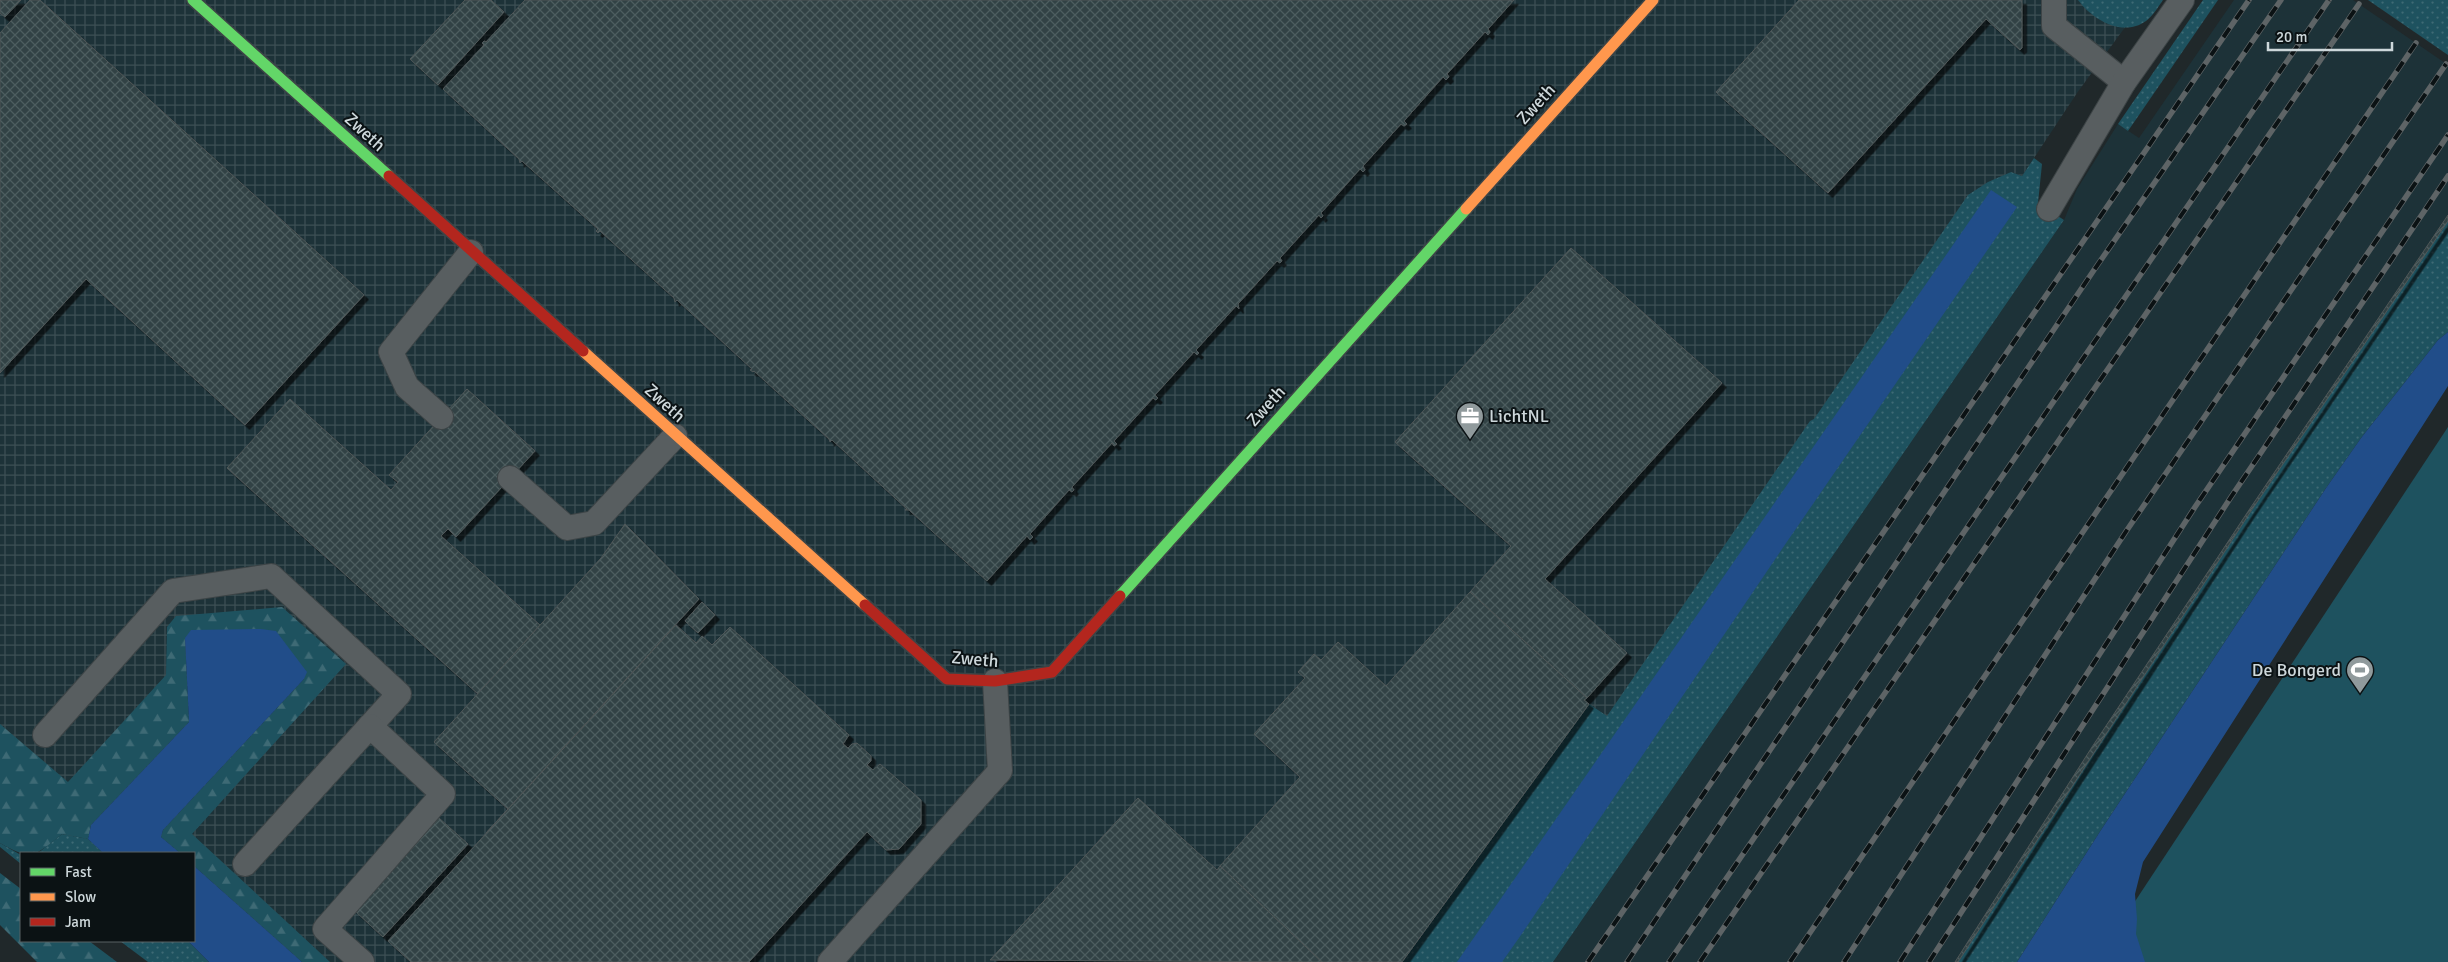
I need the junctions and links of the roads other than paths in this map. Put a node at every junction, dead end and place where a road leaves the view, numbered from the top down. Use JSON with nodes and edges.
{"nodes":[{"id":1,"x":193,"y":0,"type":"edge"},
{"id":2,"x":1653,"y":0,"type":"edge"},
{"id":3,"x":2054,"y":0,"type":"edge"},
{"id":4,"x":2182,"y":0,"type":"edge"},
{"id":5,"x":2124,"y":82,"type":"junction"},
{"id":6,"x":2049,"y":209,"type":"dead end"},
{"id":7,"x":471,"y":252,"type":"junction"},
{"id":8,"x":441,"y":417,"type":"dead end"},
{"id":9,"x":675,"y":436,"type":"junction"},
{"id":10,"x":510,"y":478,"type":"dead end"},
{"id":11,"x":995,"y":682,"type":"junction"},
{"id":12,"x":370,"y":726,"type":"junction"},
{"id":13,"x":45,"y":736,"type":"dead end"},
{"id":14,"x":245,"y":864,"type":"dead end"},
{"id":15,"x":362,"y":962,"type":"edge"},
{"id":16,"x":830,"y":962,"type":"edge"}],
"edges":[{"from":1,"to":7,"type":"street","name":"Zweth"},
{"from":2,"to":11,"type":"street","name":"Zweth"},
{"from":3,"to":5,"type":"lane"},
{"from":4,"to":5,"type":"lane"},
{"from":5,"to":6,"type":"lane"},
{"from":7,"to":8,"type":"lane"},
{"from":7,"to":9,"type":"street","name":"Zweth"},
{"from":9,"to":10,"type":"lane"},
{"from":9,"to":11,"type":"street","name":"Zweth"},
{"from":11,"to":16,"type":"lane"},
{"from":12,"to":13,"type":"lane"},
{"from":12,"to":14,"type":"lane"},
{"from":12,"to":15,"type":"lane"}]}
